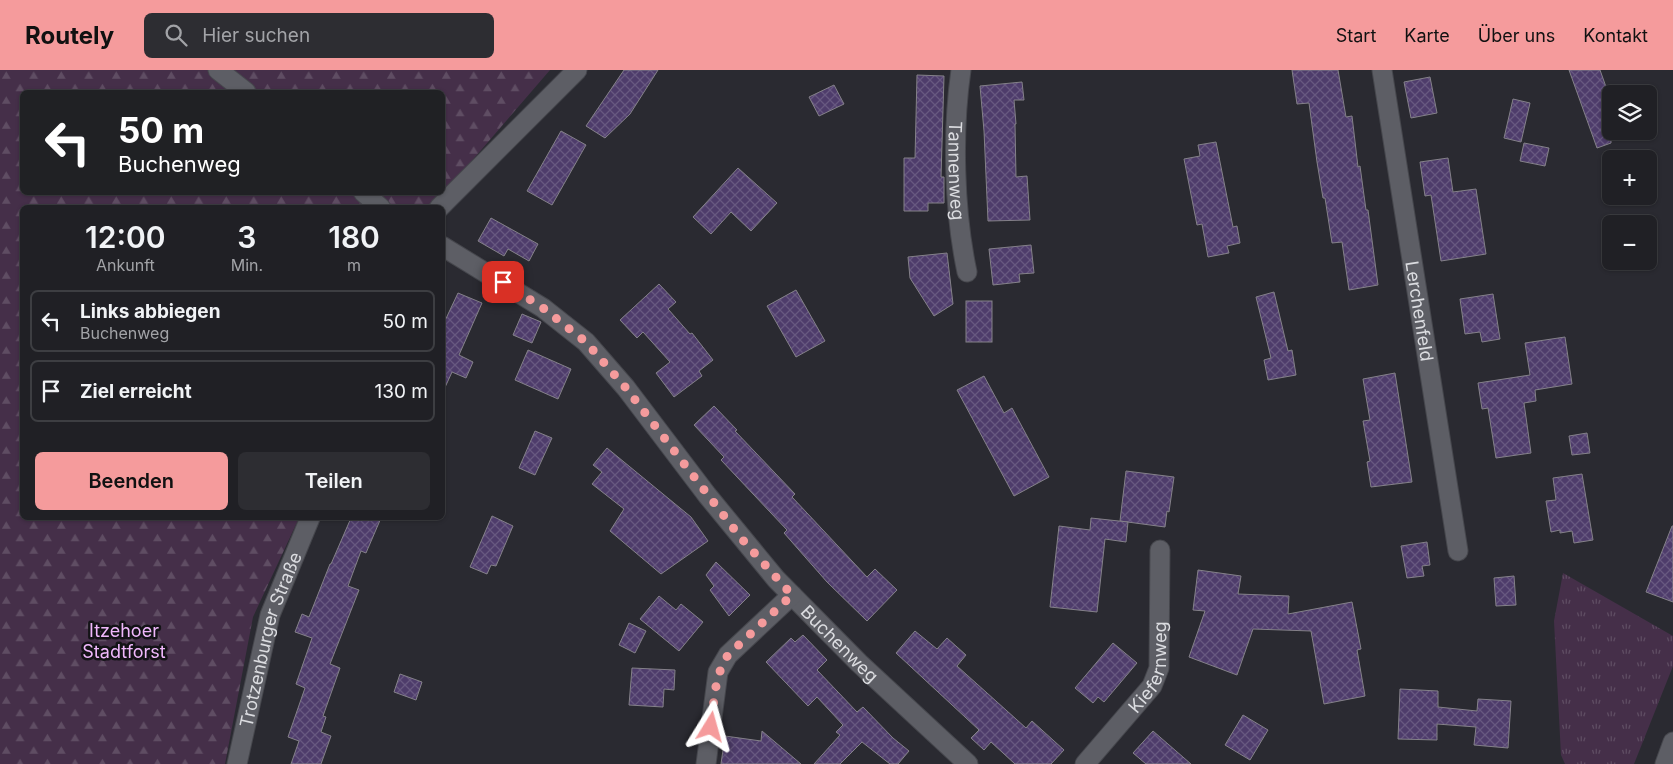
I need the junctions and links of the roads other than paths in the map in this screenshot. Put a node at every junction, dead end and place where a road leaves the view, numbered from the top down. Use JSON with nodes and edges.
{"nodes":[{"id":1,"x":218,"y":70,"type":"edge"},
{"id":2,"x":577,"y":70,"type":"edge"},
{"id":3,"x":961,"y":70,"type":"edge"},
{"id":4,"x":1382,"y":70,"type":"edge"},
{"id":5,"x":243,"y":90,"type":"edge"},
{"id":6,"x":366,"y":195,"type":"edge"},
{"id":7,"x":378,"y":205,"type":"edge"},
{"id":8,"x":442,"y":205,"type":"edge"},
{"id":9,"x":445,"y":248,"type":"edge"},
{"id":10,"x":967,"y":272,"type":"dead end"},
{"id":11,"x":309,"y":520,"type":"edge"},
{"id":12,"x":1160,"y":550,"type":"dead end"},
{"id":13,"x":1458,"y":551,"type":"dead end"},
{"id":14,"x":792,"y":595,"type":"junction"},
{"id":15,"x":1673,"y":742,"type":"edge"},
{"id":16,"x":237,"y":764,"type":"edge"},
{"id":17,"x":706,"y":764,"type":"edge"},
{"id":18,"x":968,"y":764,"type":"edge"},
{"id":19,"x":1085,"y":764,"type":"edge"},
{"id":20,"x":1665,"y":764,"type":"edge"}],
"edges":[{"from":1,"to":5,"type":"street"},
{"from":2,"to":8,"type":"street"},
{"from":3,"to":10,"type":"street","name":"Tannenweg"},
{"from":4,"to":13,"type":"street","name":"Lerchenfeld"},
{"from":6,"to":7,"type":"street"},
{"from":9,"to":14,"type":"street","name":"Buchenweg"},
{"from":11,"to":16,"type":"street","name":"Trotzenburger Straße"},
{"from":12,"to":19,"type":"street","name":"Kiefernweg"},
{"from":14,"to":17,"type":"street"},
{"from":14,"to":18,"type":"street","name":"Buchenweg"},
{"from":15,"to":20,"type":"street"}]}
